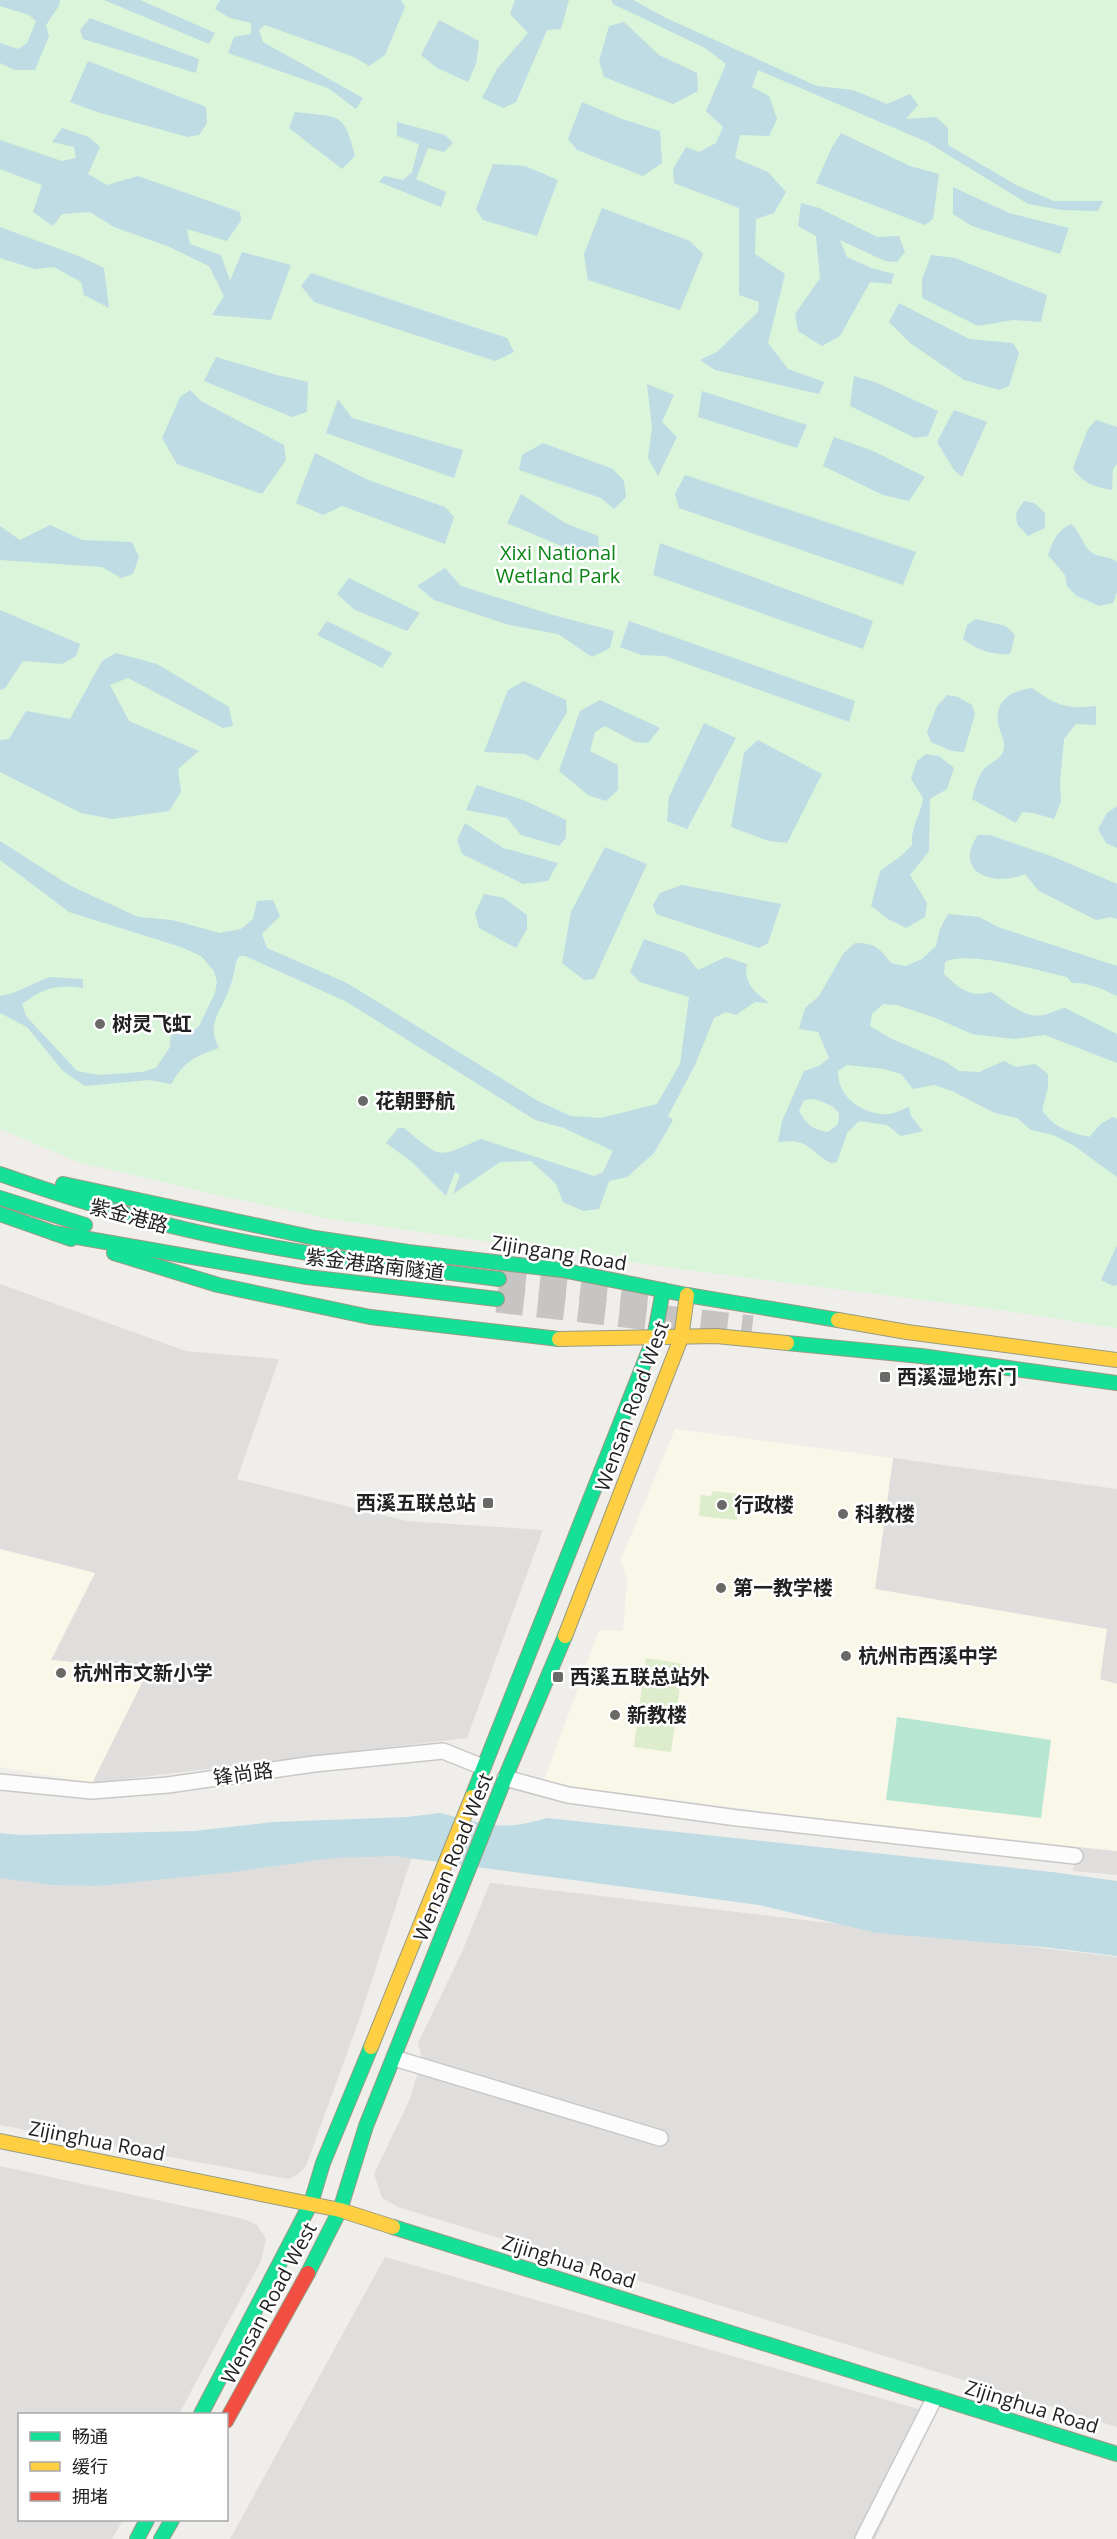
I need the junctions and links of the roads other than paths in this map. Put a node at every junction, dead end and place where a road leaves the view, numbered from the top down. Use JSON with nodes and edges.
{"nodes":[{"id":1,"x":0,"y":1162,"type":"edge"},
{"id":2,"x":0,"y":1174,"type":"edge"},
{"id":3,"x":70,"y":1186,"type":"junction"},
{"id":4,"x":0,"y":1198,"type":"edge"},
{"id":5,"x":0,"y":1214,"type":"edge"},
{"id":6,"x":54,"y":1233,"type":"junction"},
{"id":7,"x":256,"y":1244,"type":"junction"},
{"id":8,"x":249,"y":1266,"type":"junction"},
{"id":9,"x":499,"y":1279,"type":"tunnel mouth"},
{"id":10,"x":663,"y":1290,"type":"junction"},
{"id":11,"x":687,"y":1295,"type":"junction"},
{"id":12,"x":497,"y":1299,"type":"tunnel mouth"},
{"id":13,"x":654,"y":1338,"type":"junction"},
{"id":14,"x":681,"y":1338,"type":"junction"},
{"id":15,"x":1117,"y":1360,"type":"edge"},
{"id":16,"x":1117,"y":1383,"type":"edge"},
{"id":17,"x":483,"y":1767,"type":"junction"},
{"id":18,"x":505,"y":1778,"type":"junction"},
{"id":19,"x":0,"y":1782,"type":"edge"},
{"id":20,"x":1075,"y":1856,"type":"dead end"},
{"id":21,"x":394,"y":2058,"type":"junction"},
{"id":22,"x":660,"y":2138,"type":"dead end"},
{"id":23,"x":0,"y":2141,"type":"edge"},
{"id":24,"x":311,"y":2203,"type":"junction"},
{"id":25,"x":340,"y":2210,"type":"junction"},
{"id":26,"x":935,"y":2397,"type":"junction"},
{"id":27,"x":202,"y":2413,"type":"edge"},
{"id":28,"x":228,"y":2417,"type":"edge"},
{"id":29,"x":1117,"y":2454,"type":"edge"},
{"id":30,"x":146,"y":2521,"type":"edge"},
{"id":31,"x":171,"y":2521,"type":"edge"},
{"id":32,"x":137,"y":2539,"type":"edge"},
{"id":33,"x":161,"y":2539,"type":"edge"},
{"id":34,"x":863,"y":2539,"type":"edge"}],
"edges":[{"from":1,"to":3,"type":"main road","name":"Zijingang Road"},
{"from":2,"to":7,"type":"main road","name":"Zijingang Road"},
{"from":3,"to":7,"type":"main road"},
{"from":3,"to":10,"type":"main road","name":"Zijingang Road"},
{"from":4,"to":8,"type":"main road","name":"紫金港路"},
{"from":5,"to":6,"type":"main road"},
{"from":6,"to":8,"type":"main road"},
{"from":6,"to":13,"type":"main road"},
{"from":7,"to":9,"type":"main road","name":"Zijingang Road"},
{"from":8,"to":12,"type":"main road","name":"紫金港路南隧道"},
{"from":10,"to":11,"type":"main road","name":"Zijingang Road"},
{"from":10,"to":13,"type":"main road","name":"Wensan Road West"},
{"from":11,"to":14,"type":"main road","name":"Wensan Road West"},
{"from":11,"to":15,"type":"main road","name":"Zijingang Road"},
{"from":13,"to":14,"type":"main road"},
{"from":13,"to":17,"type":"main road","name":"Wensan Road West"},
{"from":14,"to":16,"type":"main road"},
{"from":14,"to":18,"type":"main road","name":"Wensan Road West"},
{"from":17,"to":19,"type":"street","name":"锋尚路"},
{"from":17,"to":24,"type":"main road","name":"Wensan Road West"},
{"from":18,"to":20,"type":"street"},
{"from":18,"to":21,"type":"main road","name":"Wensan Road West"},
{"from":21,"to":22,"type":"street"},
{"from":21,"to":25,"type":"main road","name":"Wensan Road West"},
{"from":23,"to":24,"type":"main road","name":"Zijinghua Road"},
{"from":24,"to":25,"type":"main road","name":"Zijinghua Road"},
{"from":24,"to":27,"type":"main road","name":"Wensan Road West"},
{"from":25,"to":26,"type":"main road","name":"Zijinghua Road"},
{"from":25,"to":28,"type":"main road","name":"Wensan Road West"},
{"from":26,"to":29,"type":"main road","name":"Zijinghua Road"},
{"from":26,"to":34,"type":"street"},
{"from":30,"to":32,"type":"main road"},
{"from":31,"to":33,"type":"main road"}]}
